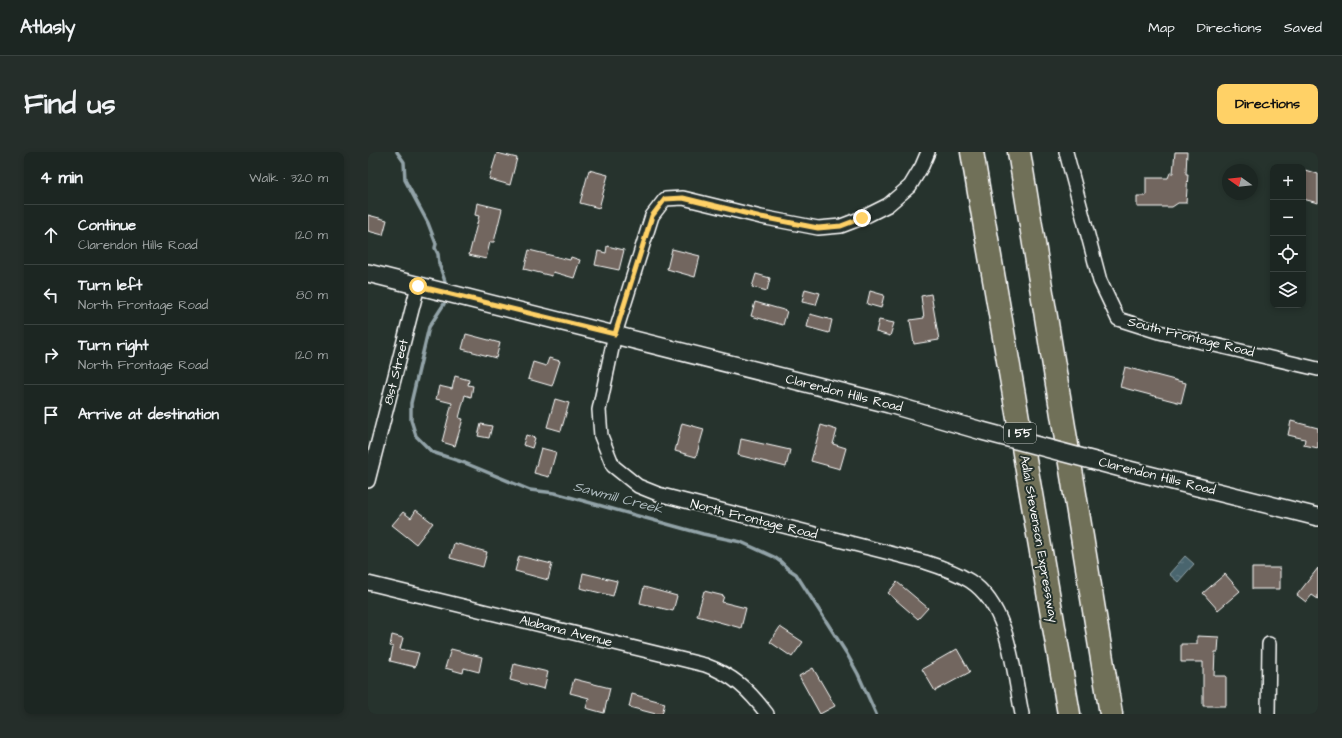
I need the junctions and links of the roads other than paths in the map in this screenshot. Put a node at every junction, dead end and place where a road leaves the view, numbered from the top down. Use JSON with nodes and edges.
{"nodes":[{"id":1,"x":928,"y":152,"type":"edge"},
{"id":2,"x":972,"y":152,"type":"edge"},
{"id":3,"x":1019,"y":152,"type":"edge"},
{"id":4,"x":1066,"y":152,"type":"edge"},
{"id":5,"x":368,"y":273,"type":"edge"},
{"id":6,"x":418,"y":286,"type":"junction"},
{"id":7,"x":615,"y":334,"type":"junction"},
{"id":8,"x":1318,"y":369,"type":"edge"},
{"id":9,"x":368,"y":481,"type":"edge"},
{"id":10,"x":1318,"y":516,"type":"edge"},
{"id":11,"x":368,"y":583,"type":"edge"},
{"id":12,"x":1269,"y":644,"type":"dead end"},
{"id":13,"x":766,"y":714,"type":"edge"},
{"id":14,"x":1022,"y":714,"type":"edge"},
{"id":15,"x":1069,"y":714,"type":"edge"},
{"id":16,"x":1111,"y":714,"type":"edge"},
{"id":17,"x":1268,"y":714,"type":"edge"}],
"edges":[{"from":1,"to":7,"type":"street","name":"North Frontage Road"},
{"from":2,"to":15,"type":"highway","name":"Adlai Stevenson Expressway","number":"I 55"},
{"from":3,"to":16,"type":"highway"},
{"from":4,"to":8,"type":"street","name":"South Frontage Road"},
{"from":5,"to":6,"type":"street","name":"Clarendon Hills Road"},
{"from":6,"to":7,"type":"street","name":"Clarendon Hills Road"},
{"from":6,"to":9,"type":"street","name":"81st Street"},
{"from":7,"to":10,"type":"street","name":"Clarendon Hills Road","bridge":true},
{"from":7,"to":14,"type":"street","name":"North Frontage Road"},
{"from":11,"to":13,"type":"street","name":"Alabama Avenue"},
{"from":12,"to":17,"type":"street"}]}
